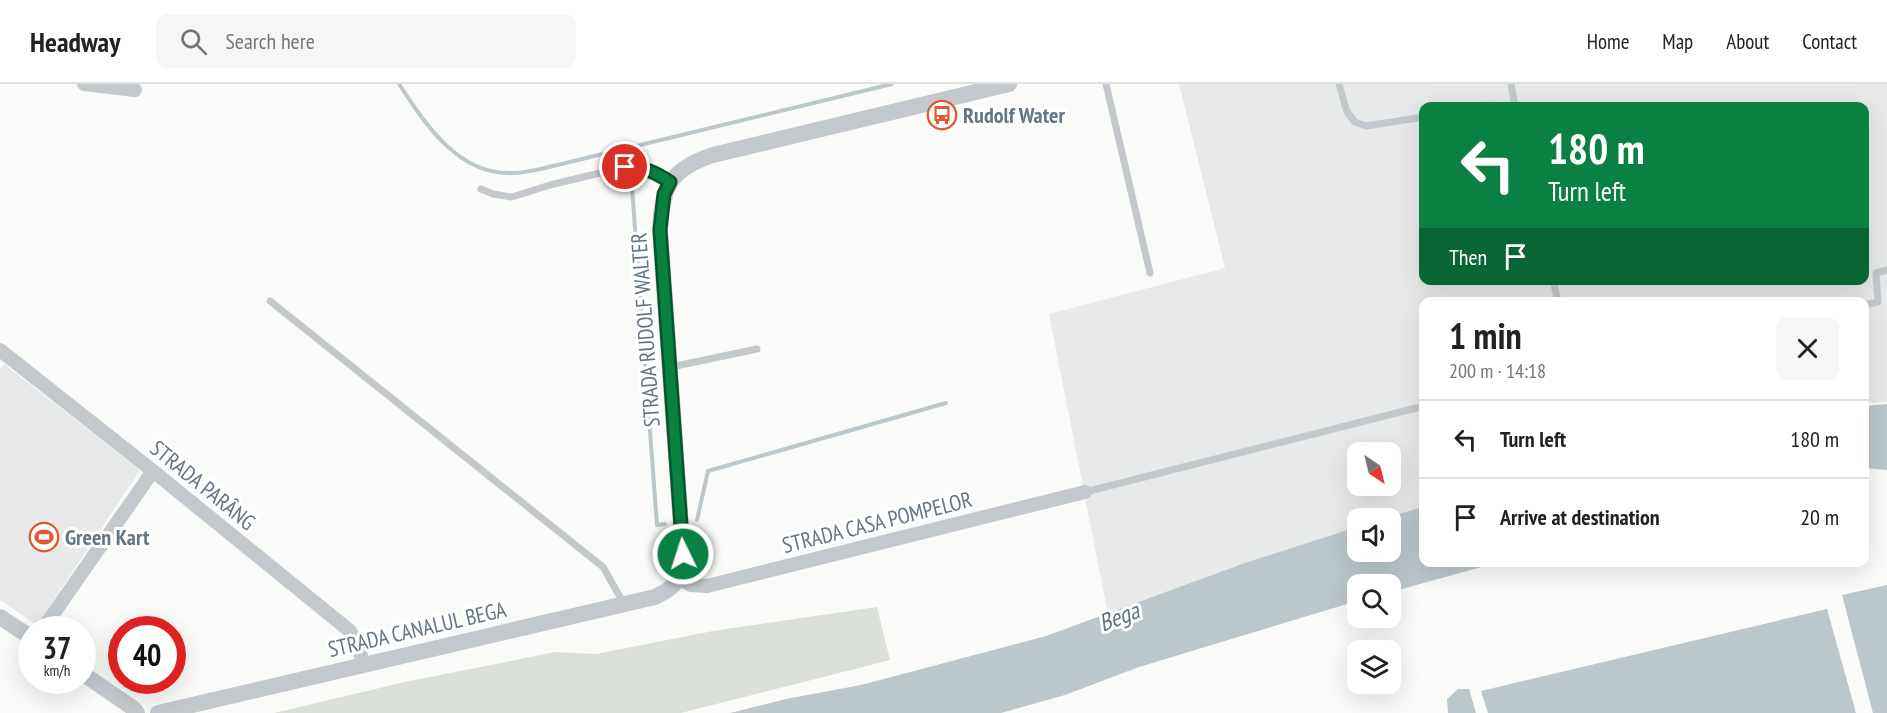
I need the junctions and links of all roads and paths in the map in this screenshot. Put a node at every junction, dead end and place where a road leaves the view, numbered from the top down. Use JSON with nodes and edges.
{"nodes":[{"id":1,"x":84,"y":84,"type":"edge"},
{"id":2,"x":1009,"y":84,"type":"edge"},
{"id":3,"x":1106,"y":84,"type":"edge"},
{"id":4,"x":1339,"y":84,"type":"edge"},
{"id":5,"x":1511,"y":84,"type":"edge"},
{"id":6,"x":135,"y":90,"type":"dead end"},
{"id":7,"x":1514,"y":102,"type":"edge"},
{"id":8,"x":1419,"y":118,"type":"edge"},
{"id":9,"x":670,"y":182,"type":"junction"},
{"id":10,"x":480,"y":189,"type":"dead end"},
{"id":11,"x":1887,"y":270,"type":"edge"},
{"id":12,"x":1150,"y":273,"type":"dead end"},
{"id":13,"x":270,"y":301,"type":"dead end"},
{"id":14,"x":1869,"y":304,"type":"edge"},
{"id":15,"x":757,"y":349,"type":"dead end"},
{"id":16,"x":0,"y":350,"type":"edge"},
{"id":17,"x":670,"y":367,"type":"junction"},
{"id":18,"x":1419,"y":407,"type":"edge"},
{"id":19,"x":153,"y":471,"type":"junction"},
{"id":20,"x":1085,"y":492,"type":"joint"},
{"id":21,"x":680,"y":579,"type":"junction"},
{"id":22,"x":624,"y":604,"type":"junction"},
{"id":23,"x":52,"y":616,"type":"edge"},
{"id":24,"x":0,"y":617,"type":"edge"},
{"id":25,"x":18,"y":629,"type":"edge"},
{"id":26,"x":363,"y":664,"type":"junction"},
{"id":27,"x":96,"y":683,"type":"edge"},
{"id":28,"x":137,"y":713,"type":"edge"},
{"id":29,"x":158,"y":713,"type":"edge"}],
"edges":[{"from":1,"to":6,"type":"street"},
{"from":2,"to":9,"type":"street"},
{"from":3,"to":12,"type":"lane"},
{"from":4,"to":8,"type":"lane"},
{"from":5,"to":7,"type":"lane"},
{"from":9,"to":10,"type":"lane"},
{"from":9,"to":17,"type":"street","name":"STRADA RUDOLF WALTER"},
{"from":11,"to":14,"type":"lane"},
{"from":13,"to":22,"type":"lane"},
{"from":15,"to":17,"type":"lane"},
{"from":16,"to":19,"type":"street","name":"STRADA PARÂNG"},
{"from":17,"to":21,"type":"street","name":"STRADA RUDOLF WALTER"},
{"from":18,"to":20,"type":"lane"},
{"from":19,"to":23,"type":"street"},
{"from":19,"to":26,"type":"street","name":"STRADA PARÂNG"},
{"from":20,"to":21,"type":"street","name":"STRADA CASA POMPELOR"},
{"from":21,"to":22,"type":"street","name":"STRADA CANALUL BEGA"},
{"from":22,"to":26,"type":"street","name":"STRADA CANALUL BEGA"},
{"from":24,"to":25,"type":"street"},
{"from":26,"to":29,"type":"street","name":"STRADA CANALUL BEGA"},
{"from":27,"to":28,"type":"street"}]}
